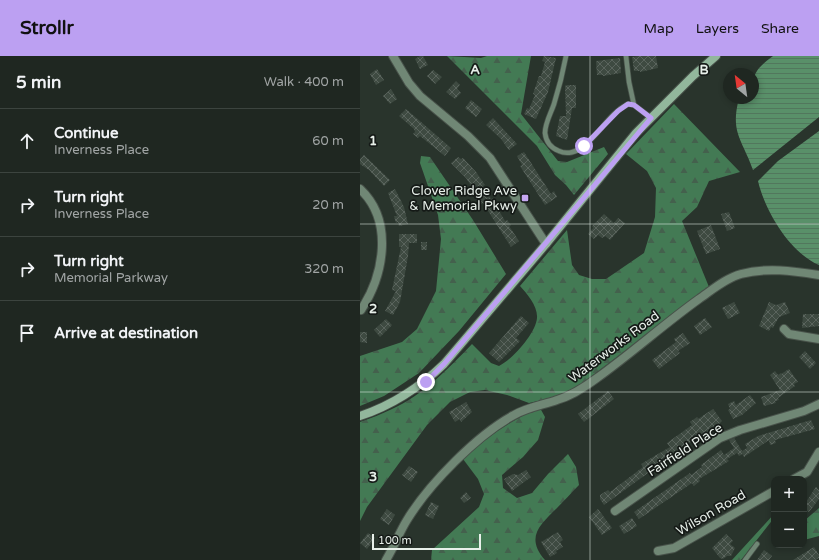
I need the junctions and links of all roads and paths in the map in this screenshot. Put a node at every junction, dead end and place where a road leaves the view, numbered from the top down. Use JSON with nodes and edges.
{"nodes":[{"id":1,"x":393,"y":56,"type":"edge"},
{"id":2,"x":566,"y":56,"type":"edge"},
{"id":3,"x":626,"y":56,"type":"edge"},
{"id":4,"x":716,"y":56,"type":"edge"},
{"id":5,"x":634,"y":105,"type":"junction"},
{"id":6,"x":651,"y":118,"type":"junction"},
{"id":7,"x":360,"y":189,"type":"edge"},
{"id":8,"x":546,"y":244,"type":"junction"},
{"id":9,"x":819,"y":275,"type":"edge"},
{"id":10,"x":361,"y":310,"type":"dead end"},
{"id":11,"x":784,"y":329,"type":"dead end"},
{"id":12,"x":819,"y":339,"type":"edge"},
{"id":13,"x":819,"y":404,"type":"edge"},
{"id":14,"x":360,"y":416,"type":"edge"},
{"id":15,"x":819,"y":452,"type":"edge"},
{"id":16,"x":805,"y":475,"type":"edge"},
{"id":17,"x":771,"y":493,"type":"edge"},
{"id":18,"x":614,"y":511,"type":"dead end"},
{"id":19,"x":757,"y":544,"type":"dead end"},
{"id":20,"x":658,"y":551,"type":"dead end"},
{"id":21,"x":386,"y":560,"type":"edge"},
{"id":22,"x":745,"y":560,"type":"edge"}],
"edges":[{"from":1,"to":8,"type":"street"},
{"from":2,"to":5,"type":"lane"},
{"from":3,"to":5,"type":"lane"},
{"from":4,"to":6,"type":"main road"},
{"from":5,"to":6,"type":"lane"},
{"from":6,"to":8,"type":"main road"},
{"from":7,"to":10,"type":"street"},
{"from":8,"to":14,"type":"main road"},
{"from":9,"to":21,"type":"street","name":"Waterworks Road"},
{"from":11,"to":12,"type":"street"},
{"from":13,"to":18,"type":"street","name":"Fairfield Place"},
{"from":15,"to":16,"type":"street"},
{"from":17,"to":20,"type":"street","name":"Wilson Road"},
{"from":19,"to":22,"type":"lane"}]}
